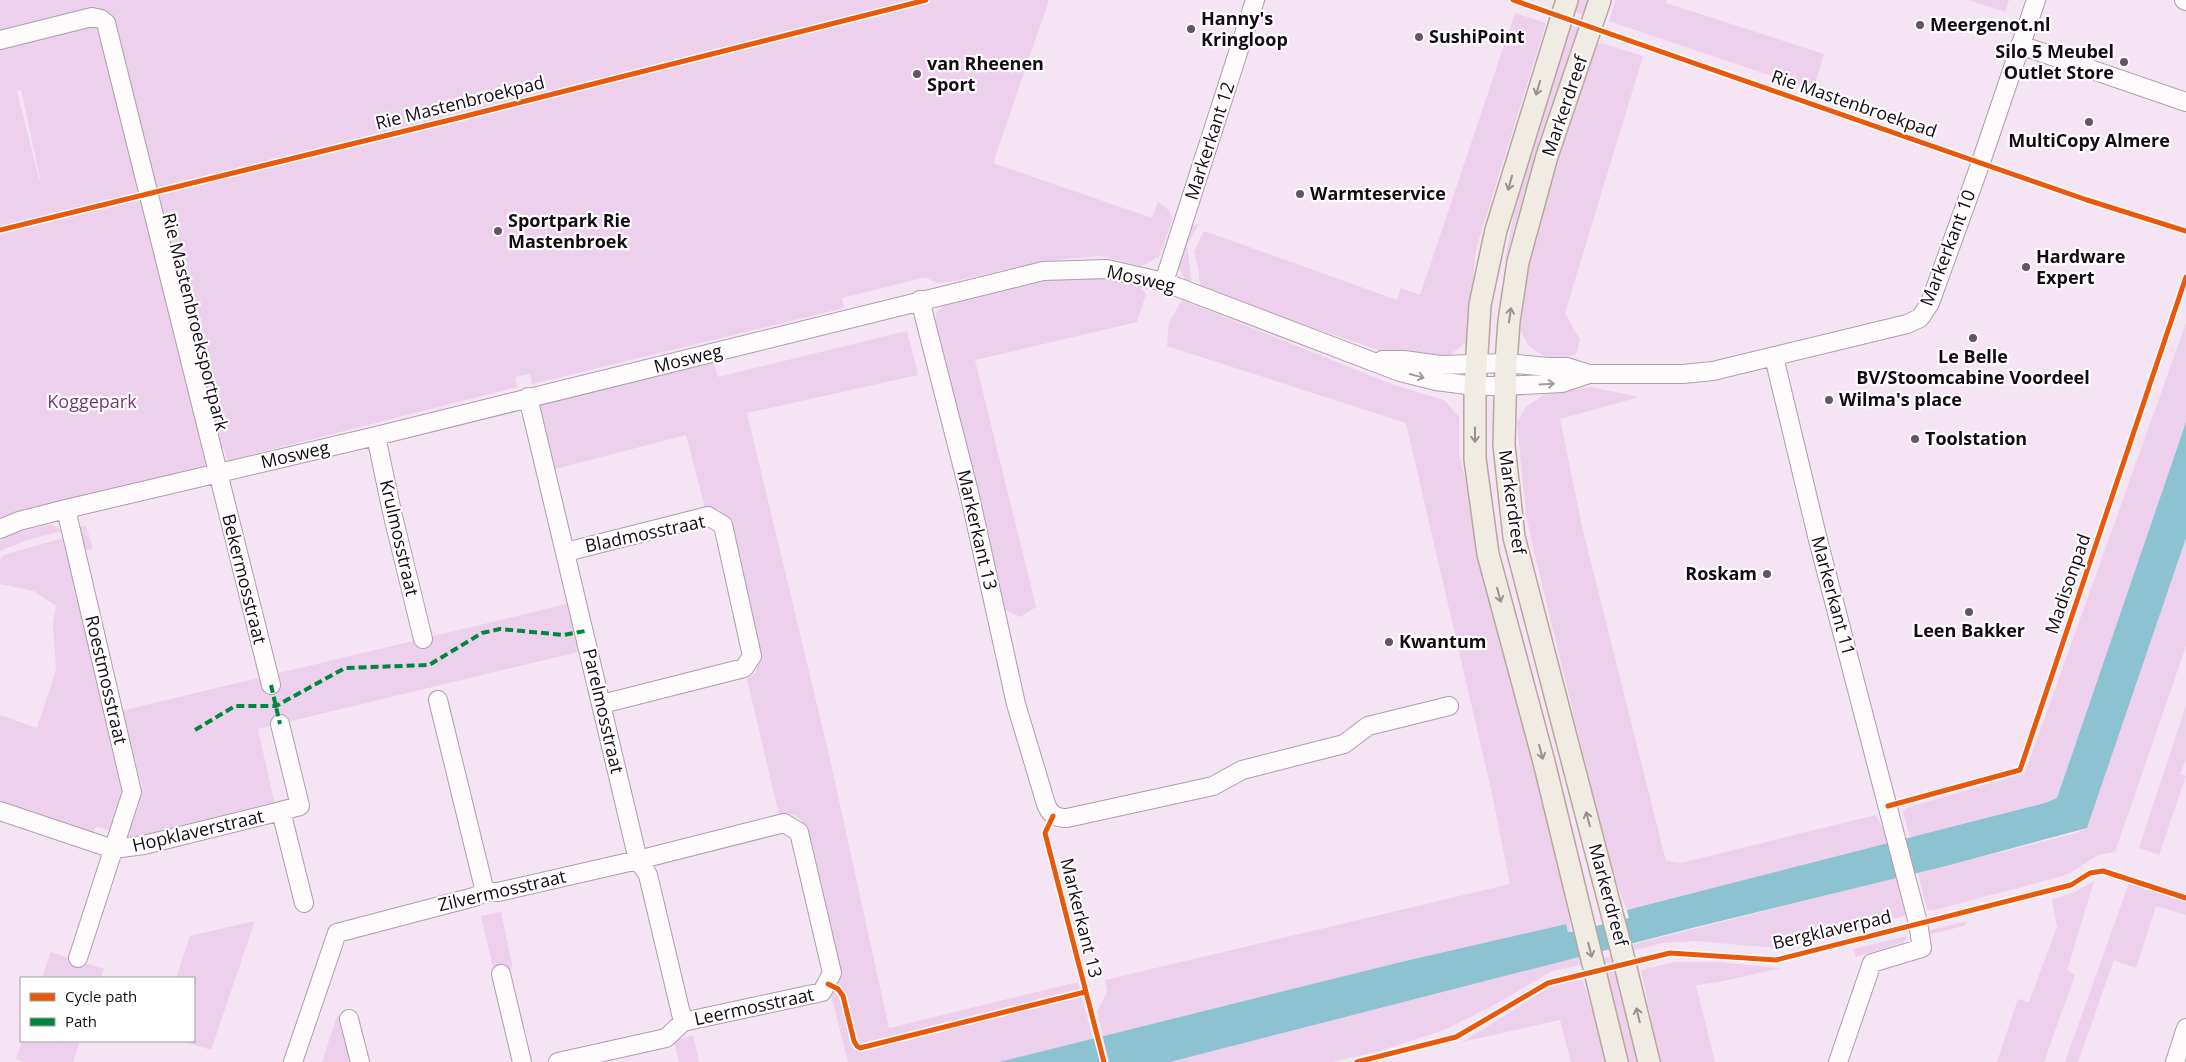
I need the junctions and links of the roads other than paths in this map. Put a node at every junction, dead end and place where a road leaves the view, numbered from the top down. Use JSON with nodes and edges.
{"nodes":[{"id":1,"x":1255,"y":0,"type":"edge"},
{"id":2,"x":1567,"y":0,"type":"edge"},
{"id":3,"x":2036,"y":0,"type":"edge"},
{"id":4,"x":1599,"y":3,"type":"edge"},
{"id":5,"x":0,"y":40,"type":"edge"},
{"id":6,"x":2020,"y":45,"type":"junction"},
{"id":7,"x":2186,"y":102,"type":"edge"},
{"id":8,"x":1164,"y":282,"type":"junction"},
{"id":9,"x":920,"y":300,"type":"junction"},
{"id":10,"x":1774,"y":357,"type":"junction"},
{"id":11,"x":1371,"y":361,"type":"junction"},
{"id":12,"x":1506,"y":363,"type":"junction"},
{"id":13,"x":1476,"y":364,"type":"junction"},
{"id":14,"x":1589,"y":374,"type":"junction"},
{"id":15,"x":1475,"y":386,"type":"junction"},
{"id":16,"x":1504,"y":386,"type":"junction"},
{"id":17,"x":528,"y":397,"type":"junction"},
{"id":18,"x":376,"y":436,"type":"junction"},
{"id":19,"x":218,"y":474,"type":"junction"},
{"id":20,"x":66,"y":509,"type":"junction"},
{"id":21,"x":0,"y":529,"type":"edge"},
{"id":22,"x":566,"y":552,"type":"junction"},
{"id":23,"x":424,"y":639,"type":"dead end"},
{"id":24,"x":271,"y":685,"type":"dead end"},
{"id":25,"x":438,"y":700,"type":"dead end"},
{"id":26,"x":602,"y":704,"type":"junction"},
{"id":27,"x":1449,"y":706,"type":"dead end"},
{"id":28,"x":280,"y":724,"type":"dead end"},
{"id":29,"x":0,"y":811,"type":"edge"},
{"id":30,"x":281,"y":811,"type":"junction"},
{"id":31,"x":799,"y":832,"type":"joint"},
{"id":32,"x":113,"y":849,"type":"junction"},
{"id":33,"x":638,"y":860,"type":"junction"},
{"id":34,"x":485,"y":892,"type":"junction"},
{"id":35,"x":304,"y":903,"type":"dead end"},
{"id":36,"x":78,"y":958,"type":"dead end"},
{"id":37,"x":501,"y":974,"type":"dead end"},
{"id":38,"x":349,"y":1019,"type":"dead end"},
{"id":39,"x":683,"y":1022,"type":"junction"},
{"id":40,"x":2186,"y":1028,"type":"edge"},
{"id":41,"x":293,"y":1062,"type":"edge"},
{"id":42,"x":360,"y":1062,"type":"edge"},
{"id":43,"x":522,"y":1062,"type":"edge"},
{"id":44,"x":558,"y":1062,"type":"edge"},
{"id":45,"x":1617,"y":1062,"type":"edge"},
{"id":46,"x":1649,"y":1062,"type":"edge"},
{"id":47,"x":1838,"y":1062,"type":"edge"},
{"id":48,"x":2175,"y":1062,"type":"edge"}],
"edges":[{"from":1,"to":8,"type":"street","name":"Markerkant 12"},
{"from":2,"to":13,"type":"main road","name":"Markerdreef","one_way":true},
{"from":3,"to":6,"type":"street","name":"Markerkant 10"},
{"from":12,"to":4,"type":"main road","name":"Markerdreef","one_way":true},
{"from":5,"to":19,"type":"street","name":"Rie Mastenbroeksportpark"},
{"from":6,"to":7,"type":"street"},
{"from":6,"to":10,"type":"street","name":"Markerkant 10"},
{"from":8,"to":9,"type":"street","name":"Mosweg"},
{"from":8,"to":11,"type":"street","name":"Mosweg"},
{"from":9,"to":17,"type":"street","name":"Mosweg"},
{"from":9,"to":27,"type":"street","name":"Markerkant 13"},
{"from":10,"to":14,"type":"street","name":"Markerkant 10"},
{"from":10,"to":47,"type":"street","name":"Markerkant 11"},
{"from":11,"to":13,"type":"street","name":"Mosweg"},
{"from":11,"to":15,"type":"street","name":"Mosweg","one_way":true},
{"from":12,"to":13,"type":"street","name":"Mosweg"},
{"from":12,"to":14,"type":"street","name":"Markerkant 10"},
{"from":12,"to":16,"type":"main road","name":"Markerdreef"},
{"from":13,"to":15,"type":"main road","name":"Markerdreef"},
{"from":16,"to":14,"type":"street","name":"Markerkant 10","one_way":true},
{"from":15,"to":16,"type":"street","name":"Mosweg"},
{"from":15,"to":45,"type":"main road","name":"Markerdreef","one_way":true},
{"from":46,"to":16,"type":"main road","name":"Markerdreef","one_way":true},
{"from":17,"to":18,"type":"street","name":"Mosweg"},
{"from":17,"to":22,"type":"street","name":"Parelmosstraat"},
{"from":18,"to":19,"type":"street","name":"Mosweg"},
{"from":18,"to":23,"type":"street","name":"Krulmosstraat"},
{"from":19,"to":20,"type":"street","name":"Mosweg"},
{"from":19,"to":24,"type":"street","name":"Bekermosstraat"},
{"from":20,"to":21,"type":"street","name":"Mosweg"},
{"from":20,"to":32,"type":"street","name":"Roestmosstraat"},
{"from":22,"to":26,"type":"street","name":"Parelmosstraat"},
{"from":22,"to":26,"type":"street","name":"Bladmosstraat"},
{"from":25,"to":34,"type":"street"},
{"from":26,"to":33,"type":"street","name":"Parelmosstraat"},
{"from":28,"to":30,"type":"street"},
{"from":29,"to":32,"type":"street","name":"Hopklaverstraat"},
{"from":30,"to":32,"type":"street","name":"Hopklaverstraat"},
{"from":30,"to":35,"type":"street"},
{"from":31,"to":33,"type":"street","name":"Zilvermosstraat"},
{"from":31,"to":39,"type":"street","name":"Leermosstraat"},
{"from":32,"to":36,"type":"street","name":"Roestmosstraat"},
{"from":33,"to":34,"type":"street","name":"Zilvermosstraat"},
{"from":33,"to":39,"type":"street","name":"Parelmosstraat"},
{"from":34,"to":41,"type":"street","name":"Zilvermosstraat"},
{"from":37,"to":43,"type":"street"},
{"from":38,"to":42,"type":"street"},
{"from":39,"to":44,"type":"street","name":"Leermosstraat"},
{"from":40,"to":48,"type":"street"}]}
